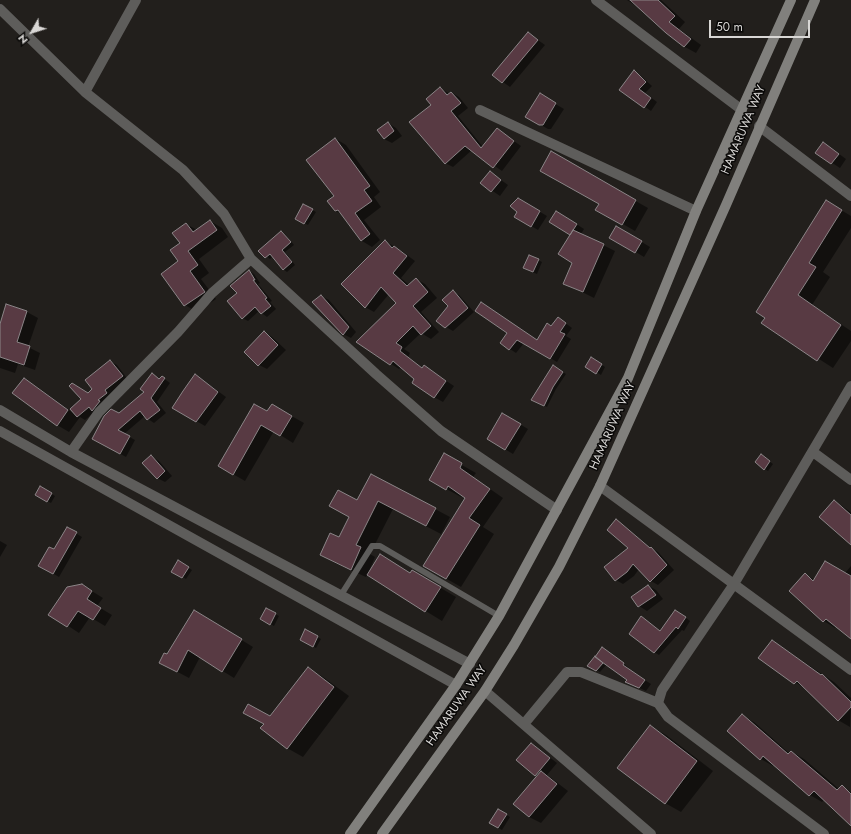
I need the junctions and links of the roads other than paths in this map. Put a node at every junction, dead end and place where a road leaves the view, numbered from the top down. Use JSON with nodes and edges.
{"nodes":[{"id":1,"x":136,"y":0,"type":"edge"},
{"id":2,"x":596,"y":0,"type":"edge"},
{"id":3,"x":791,"y":0,"type":"edge"},
{"id":4,"x":815,"y":0,"type":"edge"},
{"id":5,"x":0,"y":9,"type":"edge"},
{"id":6,"x":85,"y":92,"type":"junction"},
{"id":7,"x":480,"y":110,"type":"dead end"},
{"id":8,"x":742,"y":110,"type":"junction"},
{"id":9,"x":759,"y":126,"type":"junction"},
{"id":10,"x":851,"y":196,"type":"edge"},
{"id":11,"x":696,"y":211,"type":"junction"},
{"id":12,"x":251,"y":260,"type":"junction"},
{"id":13,"x":851,"y":386,"type":"edge"},
{"id":14,"x":0,"y":410,"type":"edge"},
{"id":15,"x":0,"y":431,"type":"edge"},
{"id":16,"x":72,"y":452,"type":"junction"},
{"id":17,"x":813,"y":452,"type":"junction"},
{"id":18,"x":851,"y":480,"type":"edge"},
{"id":19,"x":600,"y":486,"type":"junction"},
{"id":20,"x":557,"y":510,"type":"junction"},
{"id":21,"x":734,"y":584,"type":"junction"},
{"id":22,"x":341,"y":595,"type":"junction"},
{"id":23,"x":499,"y":616,"type":"junction"},
{"id":24,"x":470,"y":664,"type":"junction"},
{"id":25,"x":851,"y":670,"type":"edge"},
{"id":26,"x":456,"y":686,"type":"junction"},
{"id":27,"x":485,"y":691,"type":"junction"},
{"id":28,"x":658,"y":703,"type":"junction"},
{"id":29,"x":524,"y":724,"type":"junction"},
{"id":30,"x":350,"y":834,"type":"edge"},
{"id":31,"x":382,"y":834,"type":"edge"},
{"id":32,"x":651,"y":834,"type":"edge"},
{"id":33,"x":824,"y":834,"type":"edge"}],
"edges":[{"from":1,"to":6,"type":"street"},
{"from":2,"to":8,"type":"street"},
{"from":3,"to":8,"type":"main road"},
{"from":4,"to":9,"type":"main road","name":"HAMARUWA WAY"},
{"from":5,"to":6,"type":"street"},
{"from":6,"to":12,"type":"street"},
{"from":7,"to":11,"type":"street"},
{"from":8,"to":11,"type":"main road"},
{"from":9,"to":10,"type":"street"},
{"from":9,"to":19,"type":"main road","name":"HAMARUWA WAY"},
{"from":11,"to":20,"type":"main road"},
{"from":12,"to":16,"type":"street"},
{"from":12,"to":20,"type":"street"},
{"from":13,"to":17,"type":"street"},
{"from":14,"to":16,"type":"street"},
{"from":15,"to":26,"type":"street"},
{"from":16,"to":22,"type":"street"},
{"from":17,"to":18,"type":"street"},
{"from":17,"to":21,"type":"street"},
{"from":19,"to":21,"type":"street"},
{"from":19,"to":27,"type":"main road","name":"HAMARUWA WAY"},
{"from":20,"to":23,"type":"main road"},
{"from":21,"to":25,"type":"street"},
{"from":21,"to":28,"type":"street"},
{"from":22,"to":23,"type":"lane"},
{"from":22,"to":24,"type":"street"},
{"from":23,"to":24,"type":"main road"},
{"from":24,"to":26,"type":"main road"},
{"from":26,"to":30,"type":"main road"},
{"from":27,"to":29,"type":"street"},
{"from":27,"to":31,"type":"main road","name":"HAMARUWA WAY"},
{"from":28,"to":29,"type":"street"},
{"from":28,"to":33,"type":"street"},
{"from":29,"to":32,"type":"street"}]}
